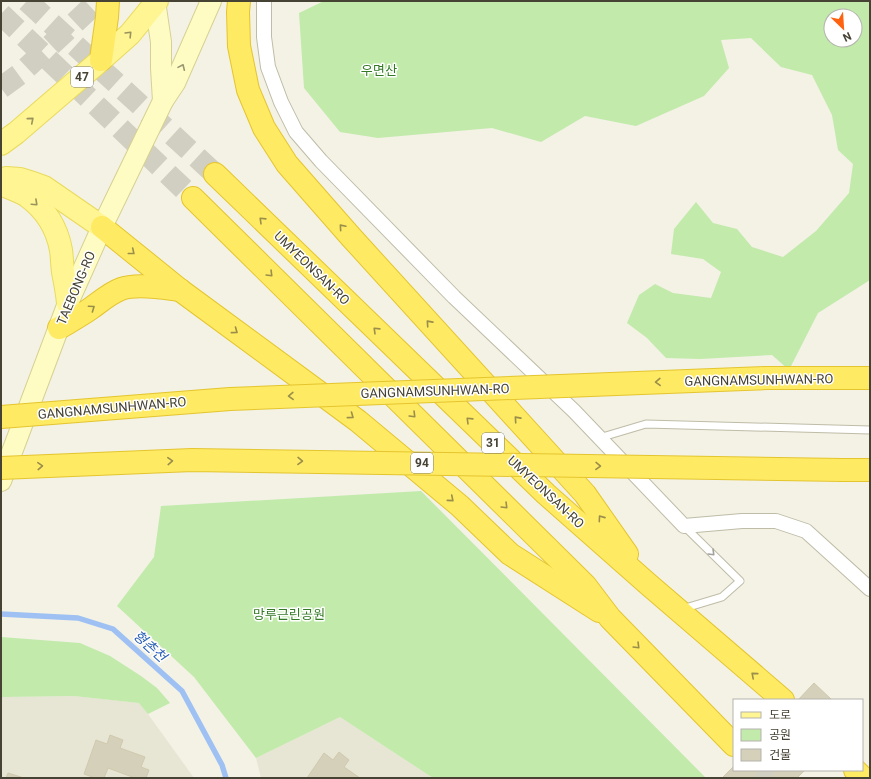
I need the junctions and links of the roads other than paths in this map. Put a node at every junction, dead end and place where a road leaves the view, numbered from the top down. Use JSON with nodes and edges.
{"nodes":[{"id":1,"x":108,"y":1,"type":"edge"},
{"id":2,"x":211,"y":1,"type":"edge"},
{"id":3,"x":239,"y":1,"type":"edge"},
{"id":4,"x":264,"y":1,"type":"edge"},
{"id":5,"x":156,"y":2,"type":"edge"},
{"id":6,"x":101,"y":60,"type":"junction"},
{"id":7,"x":163,"y":101,"type":"junction"},
{"id":8,"x":1,"y":144,"type":"edge"},
{"id":9,"x":215,"y":174,"type":"tunnel mouth"},
{"id":10,"x":1,"y":179,"type":"edge"},
{"id":11,"x":1,"y":184,"type":"edge"},
{"id":12,"x":192,"y":198,"type":"tunnel mouth"},
{"id":13,"x":102,"y":227,"type":"junction"},
{"id":14,"x":180,"y":290,"type":"junction"},
{"id":15,"x":68,"y":302,"type":"junction"},
{"id":16,"x":59,"y":328,"type":"junction"},
{"id":17,"x":870,"y":378,"type":"edge"},
{"id":18,"x":1,"y":417,"type":"edge"},
{"id":19,"x":870,"y":430,"type":"edge"},
{"id":20,"x":599,"y":438,"type":"junction"},
{"id":21,"x":1,"y":468,"type":"edge"},
{"id":22,"x":870,"y":470,"type":"edge"},
{"id":23,"x":1,"y":481,"type":"edge"},
{"id":24,"x":684,"y":526,"type":"junction"},
{"id":25,"x":648,"y":584,"type":"junction"},
{"id":26,"x":870,"y":590,"type":"edge"},
{"id":27,"x":679,"y":610,"type":"junction"},
{"id":28,"x":610,"y":618,"type":"junction"},
{"id":29,"x":782,"y":699,"type":"edge"},
{"id":30,"x":733,"y":744,"type":"edge"}],
"edges":[{"from":1,"to":6,"type":"highway"},
{"from":7,"to":2,"type":"street","name":"TAEBONG-RO","one_way":true},
{"from":25,"to":3,"type":"highway","one_way":true},
{"from":4,"to":20,"type":"street"},
{"from":6,"to":5,"type":"main road","number":"47","one_way":true},
{"from":5,"to":7,"type":"street","name":"TAEBONG-RO"},
{"from":8,"to":6,"type":"main road","number":"47","one_way":true},
{"from":7,"to":13,"type":"street","name":"TAEBONG-RO"},
{"from":25,"to":9,"type":"highway","name":"UMYEONSAN-RO","number":"31","one_way":true},
{"from":10,"to":13,"type":"main road"},
{"from":11,"to":15,"type":"main road","one_way":true},
{"from":12,"to":28,"type":"highway","one_way":true},
{"from":13,"to":14,"type":"highway","one_way":true},
{"from":13,"to":15,"type":"street","name":"TAEBONG-RO"},
{"from":16,"to":14,"type":"highway","one_way":true},
{"from":14,"to":28,"type":"highway","one_way":true},
{"from":15,"to":16,"type":"street","name":"TAEBONG-RO"},
{"from":16,"to":23,"type":"street","name":"TAEBONG-RO"},
{"from":17,"to":18,"type":"highway","name":"GANGNAMSUNHWAN-RO","one_way":true,"bridge":true},
{"from":19,"to":20,"type":"lane"},
{"from":20,"to":24,"type":"street"},
{"from":21,"to":22,"type":"highway","number":"94","one_way":true,"bridge":true},
{"from":24,"to":26,"type":"street"},
{"from":24,"to":27,"type":"lane","one_way":true},
{"from":25,"to":27,"type":"highway","name":"UMYEONSAN-RO","number":"31"},
{"from":29,"to":27,"type":"highway","name":"UMYEONSAN-RO","number":"31","one_way":true},
{"from":28,"to":30,"type":"highway","one_way":true}]}
